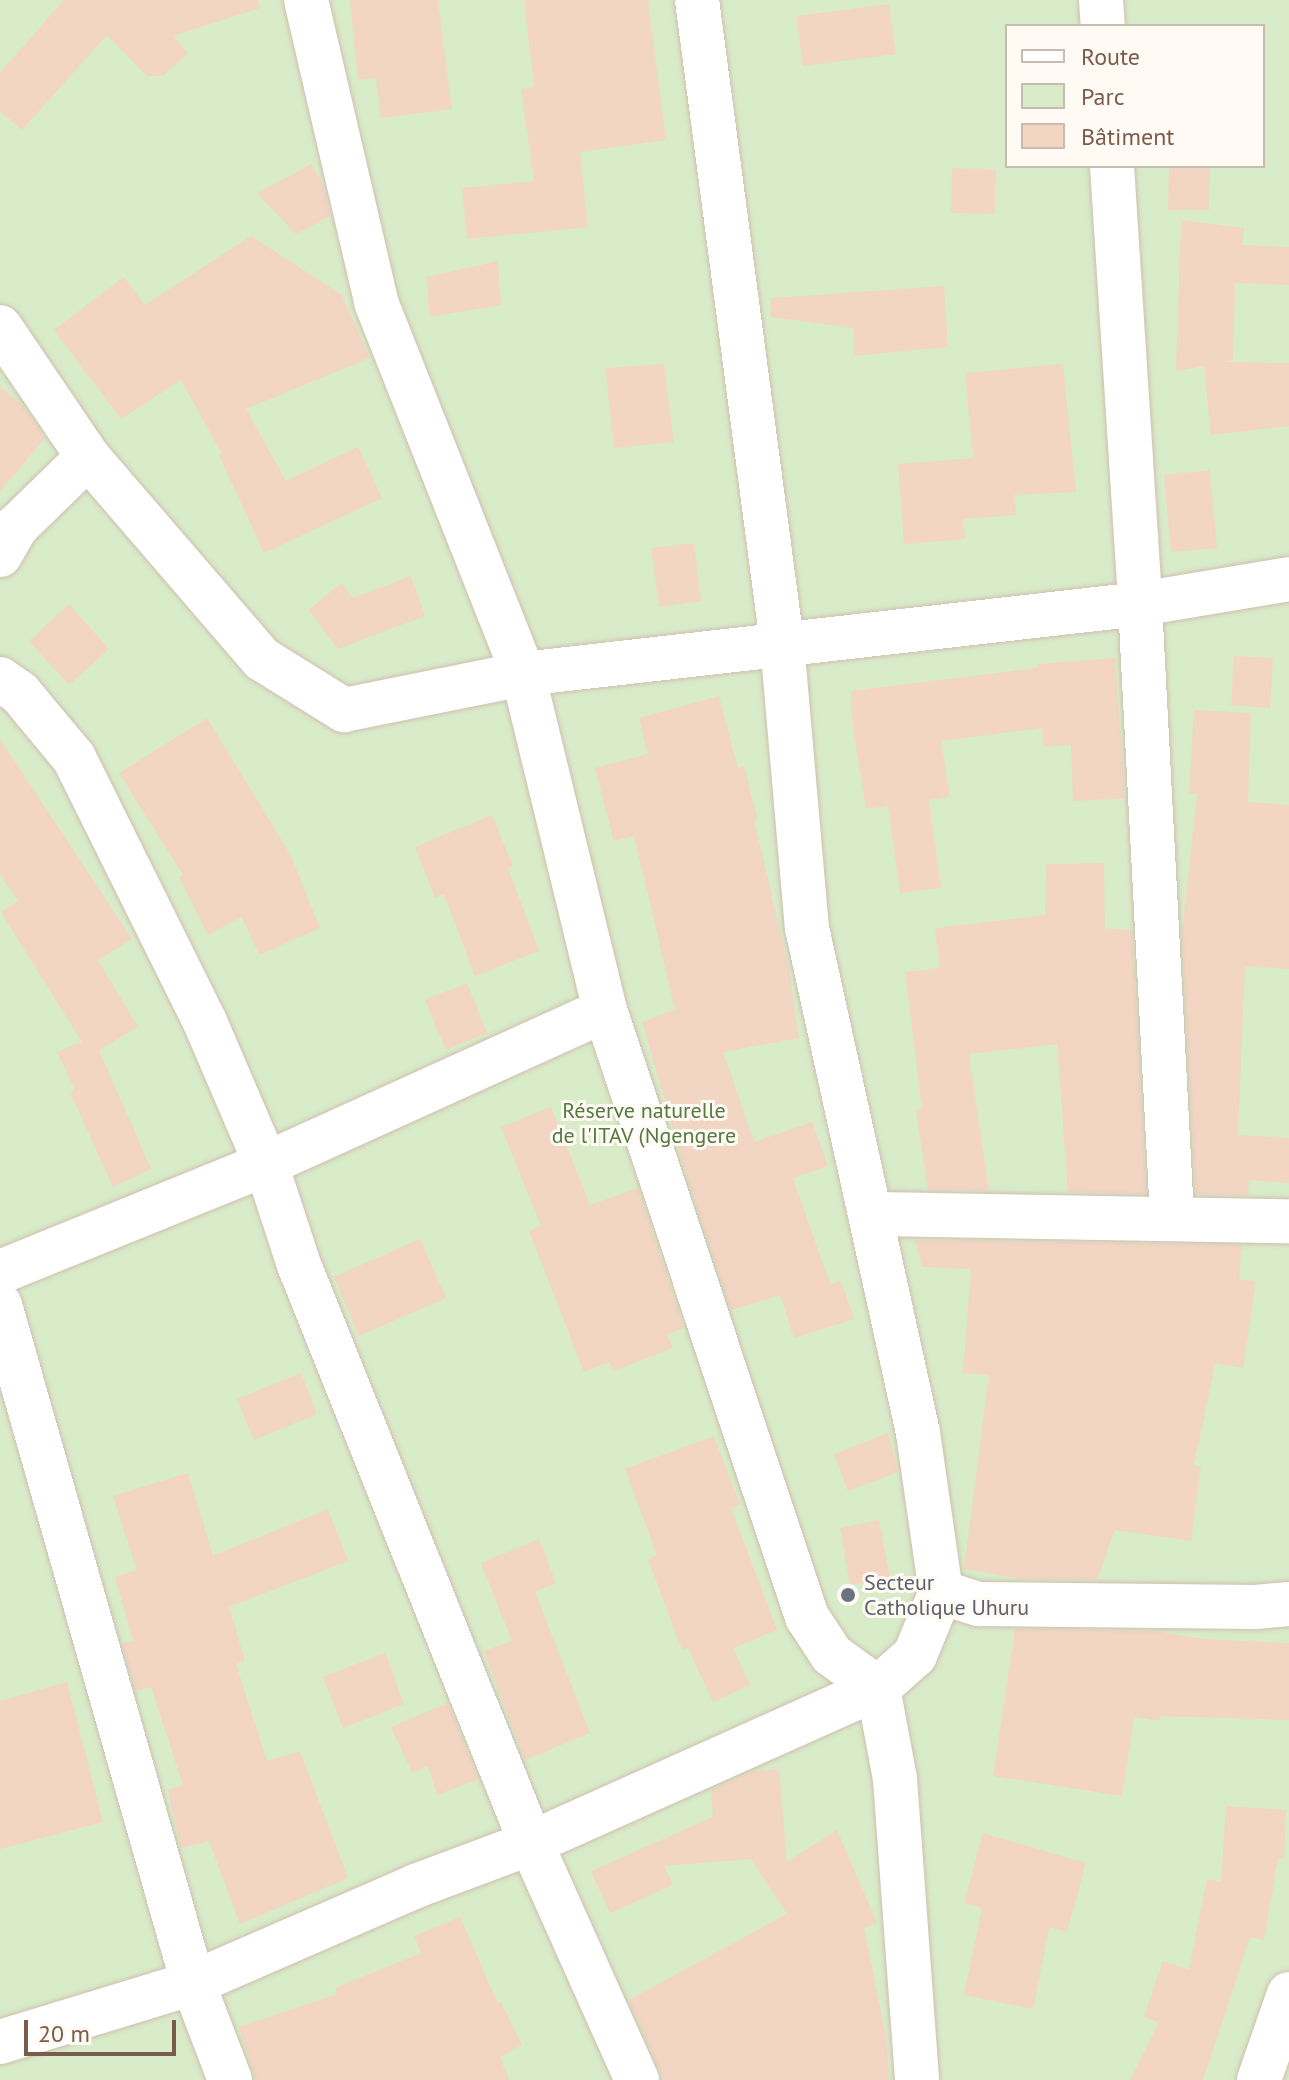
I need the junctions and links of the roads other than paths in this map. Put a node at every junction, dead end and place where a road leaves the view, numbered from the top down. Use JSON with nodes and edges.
{"nodes":[{"id":1,"x":306,"y":0,"type":"edge"},
{"id":2,"x":697,"y":0,"type":"edge"},
{"id":3,"x":1101,"y":0,"type":"edge"},
{"id":4,"x":1103,"y":24,"type":"edge"},
{"id":5,"x":1112,"y":168,"type":"edge"},
{"id":6,"x":0,"y":327,"type":"edge"},
{"id":7,"x":88,"y":457,"type":"junction"},
{"id":8,"x":0,"y":555,"type":"edge"},
{"id":9,"x":1289,"y":579,"type":"edge"},
{"id":10,"x":1140,"y":604,"type":"junction"},
{"id":11,"x":782,"y":643,"type":"junction"},
{"id":12,"x":523,"y":674,"type":"junction"},
{"id":13,"x":0,"y":679,"type":"edge"},
{"id":14,"x":605,"y":1010,"type":"junction"},
{"id":15,"x":266,"y":1164,"type":"junction"},
{"id":16,"x":872,"y":1214,"type":"junction"},
{"id":17,"x":1172,"y":1217,"type":"junction"},
{"id":18,"x":1289,"y":1221,"type":"edge"},
{"id":19,"x":0,"y":1272,"type":"edge"},
{"id":20,"x":0,"y":1305,"type":"edge"},
{"id":21,"x":941,"y":1592,"type":"junction"},
{"id":22,"x":1289,"y":1604,"type":"edge"},
{"id":23,"x":878,"y":1688,"type":"junction"},
{"id":24,"x":531,"y":1843,"type":"junction"},
{"id":25,"x":193,"y":1983,"type":"junction"},
{"id":26,"x":1289,"y":1994,"type":"edge"},
{"id":27,"x":0,"y":2042,"type":"edge"},
{"id":28,"x":230,"y":2080,"type":"edge"},
{"id":29,"x":637,"y":2080,"type":"edge"},
{"id":30,"x":917,"y":2080,"type":"edge"},
{"id":31,"x":1259,"y":2080,"type":"edge"}],
"edges":[{"from":1,"to":12,"type":"street"},
{"from":2,"to":11,"type":"street"},
{"from":3,"to":4,"type":"street"},
{"from":5,"to":10,"type":"street"},
{"from":6,"to":7,"type":"street"},
{"from":7,"to":8,"type":"street"},
{"from":7,"to":12,"type":"street"},
{"from":9,"to":10,"type":"street"},
{"from":10,"to":11,"type":"street"},
{"from":10,"to":17,"type":"street"},
{"from":11,"to":12,"type":"street"},
{"from":11,"to":16,"type":"street"},
{"from":12,"to":14,"type":"street"},
{"from":13,"to":15,"type":"street"},
{"from":14,"to":15,"type":"street"},
{"from":14,"to":23,"type":"street"},
{"from":15,"to":19,"type":"street"},
{"from":15,"to":24,"type":"street"},
{"from":16,"to":17,"type":"street"},
{"from":16,"to":21,"type":"street"},
{"from":17,"to":18,"type":"street"},
{"from":20,"to":25,"type":"street"},
{"from":21,"to":22,"type":"street"},
{"from":21,"to":23,"type":"street"},
{"from":23,"to":24,"type":"street"},
{"from":23,"to":30,"type":"street"},
{"from":24,"to":25,"type":"street"},
{"from":24,"to":29,"type":"street"},
{"from":25,"to":27,"type":"street"},
{"from":25,"to":28,"type":"street"},
{"from":26,"to":31,"type":"street"}]}
